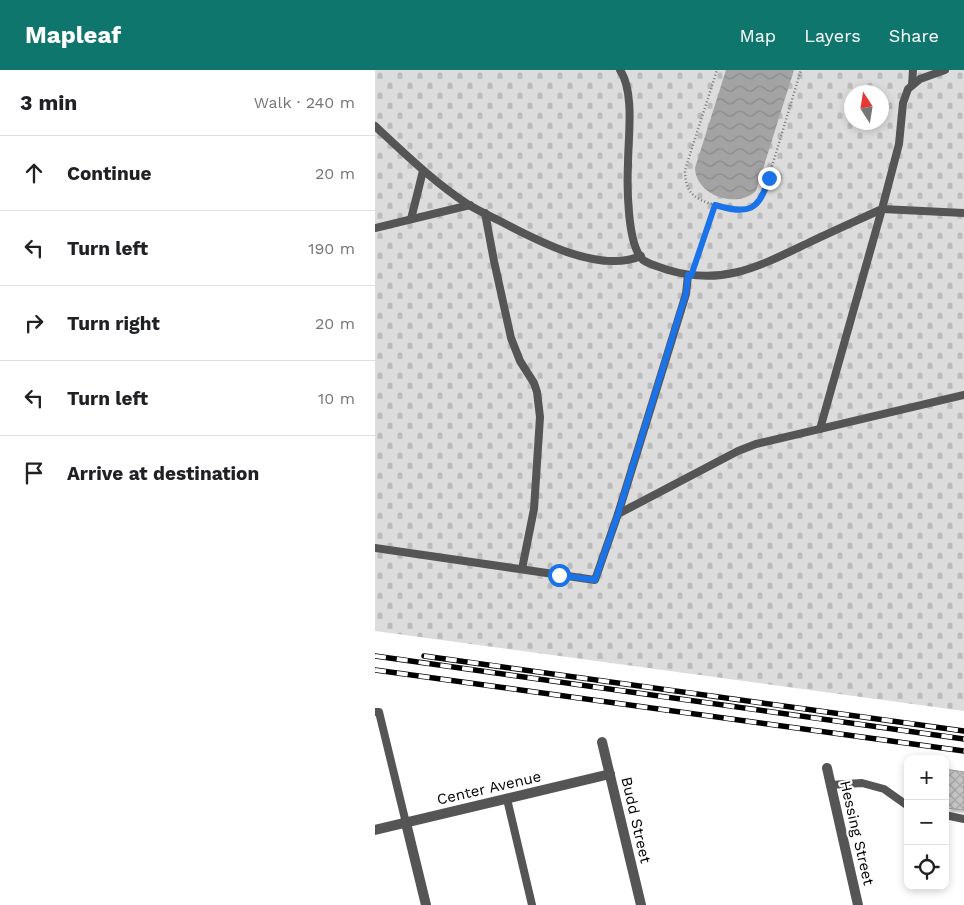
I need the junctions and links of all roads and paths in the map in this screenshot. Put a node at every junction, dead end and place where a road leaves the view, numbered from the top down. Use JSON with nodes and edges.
{"nodes":[{"id":1,"x":620,"y":70,"type":"edge"},
{"id":2,"x":717,"y":70,"type":"edge"},
{"id":3,"x":801,"y":70,"type":"edge"},
{"id":4,"x":913,"y":70,"type":"edge"},
{"id":5,"x":945,"y":70,"type":"edge"},
{"id":6,"x":912,"y":86,"type":"junction"},
{"id":7,"x":375,"y":126,"type":"edge"},
{"id":8,"x":423,"y":171,"type":"junction"},
{"id":9,"x":470,"y":205,"type":"junction"},
{"id":10,"x":715,"y":205,"type":"junction"},
{"id":11,"x":882,"y":209,"type":"junction"},
{"id":12,"x":485,"y":213,"type":"junction"},
{"id":13,"x":964,"y":213,"type":"edge"},
{"id":14,"x":411,"y":219,"type":"junction"},
{"id":15,"x":375,"y":228,"type":"edge"},
{"id":16,"x":641,"y":256,"type":"junction"},
{"id":17,"x":690,"y":275,"type":"junction"},
{"id":18,"x":964,"y":395,"type":"edge"},
{"id":19,"x":820,"y":429,"type":"junction"},
{"id":20,"x":618,"y":514,"type":"junction"},
{"id":21,"x":375,"y":548,"type":"edge"},
{"id":22,"x":522,"y":569,"type":"junction"},
{"id":23,"x":375,"y":712,"type":"edge"},
{"id":24,"x":602,"y":742,"type":"dead end"},
{"id":25,"x":827,"y":768,"type":"dead end"},
{"id":26,"x":610,"y":774,"type":"junction"},
{"id":27,"x":830,"y":785,"type":"junction"},
{"id":28,"x":507,"y":799,"type":"junction"},
{"id":29,"x":904,"y":803,"type":"edge"},
{"id":30,"x":949,"y":817,"type":"edge"},
{"id":31,"x":964,"y":819,"type":"edge"},
{"id":32,"x":406,"y":823,"type":"junction"},
{"id":33,"x":375,"y":830,"type":"edge"},
{"id":34,"x":426,"y":905,"type":"edge"},
{"id":35,"x":532,"y":905,"type":"edge"},
{"id":36,"x":641,"y":905,"type":"edge"},
{"id":37,"x":858,"y":905,"type":"edge"}],
"edges":[{"from":1,"to":16,"type":"lane"},
{"from":2,"to":10,"type":"path"},
{"from":3,"to":10,"type":"path"},
{"from":4,"to":6,"type":"lane"},
{"from":5,"to":6,"type":"lane"},
{"from":6,"to":11,"type":"lane"},
{"from":7,"to":8,"type":"lane"},
{"from":8,"to":9,"type":"lane"},
{"from":8,"to":14,"type":"lane"},
{"from":9,"to":12,"type":"lane"},
{"from":9,"to":14,"type":"lane"},
{"from":10,"to":17,"type":"path"},
{"from":11,"to":13,"type":"lane"},
{"from":11,"to":17,"type":"lane"},
{"from":11,"to":19,"type":"lane"},
{"from":12,"to":16,"type":"lane"},
{"from":12,"to":22,"type":"lane"},
{"from":14,"to":15,"type":"lane"},
{"from":16,"to":17,"type":"lane"},
{"from":17,"to":20,"type":"lane"},
{"from":18,"to":19,"type":"lane"},
{"from":19,"to":20,"type":"lane"},
{"from":20,"to":22,"type":"lane"},
{"from":21,"to":22,"type":"lane"},
{"from":23,"to":32,"type":"lane"},
{"from":24,"to":26,"type":"street","name":"Budd Street"},
{"from":25,"to":27,"type":"street","name":"Hessing Street"},
{"from":26,"to":28,"type":"street","name":"Center Avenue"},
{"from":26,"to":36,"type":"street","name":"Budd Street"},
{"from":27,"to":29,"type":"lane"},
{"from":27,"to":37,"type":"street","name":"Hessing Street"},
{"from":28,"to":32,"type":"street","name":"Center Avenue"},
{"from":28,"to":35,"type":"lane"},
{"from":30,"to":31,"type":"lane"},
{"from":32,"to":33,"type":"street","name":"Center Avenue"},
{"from":32,"to":34,"type":"street"}]}
